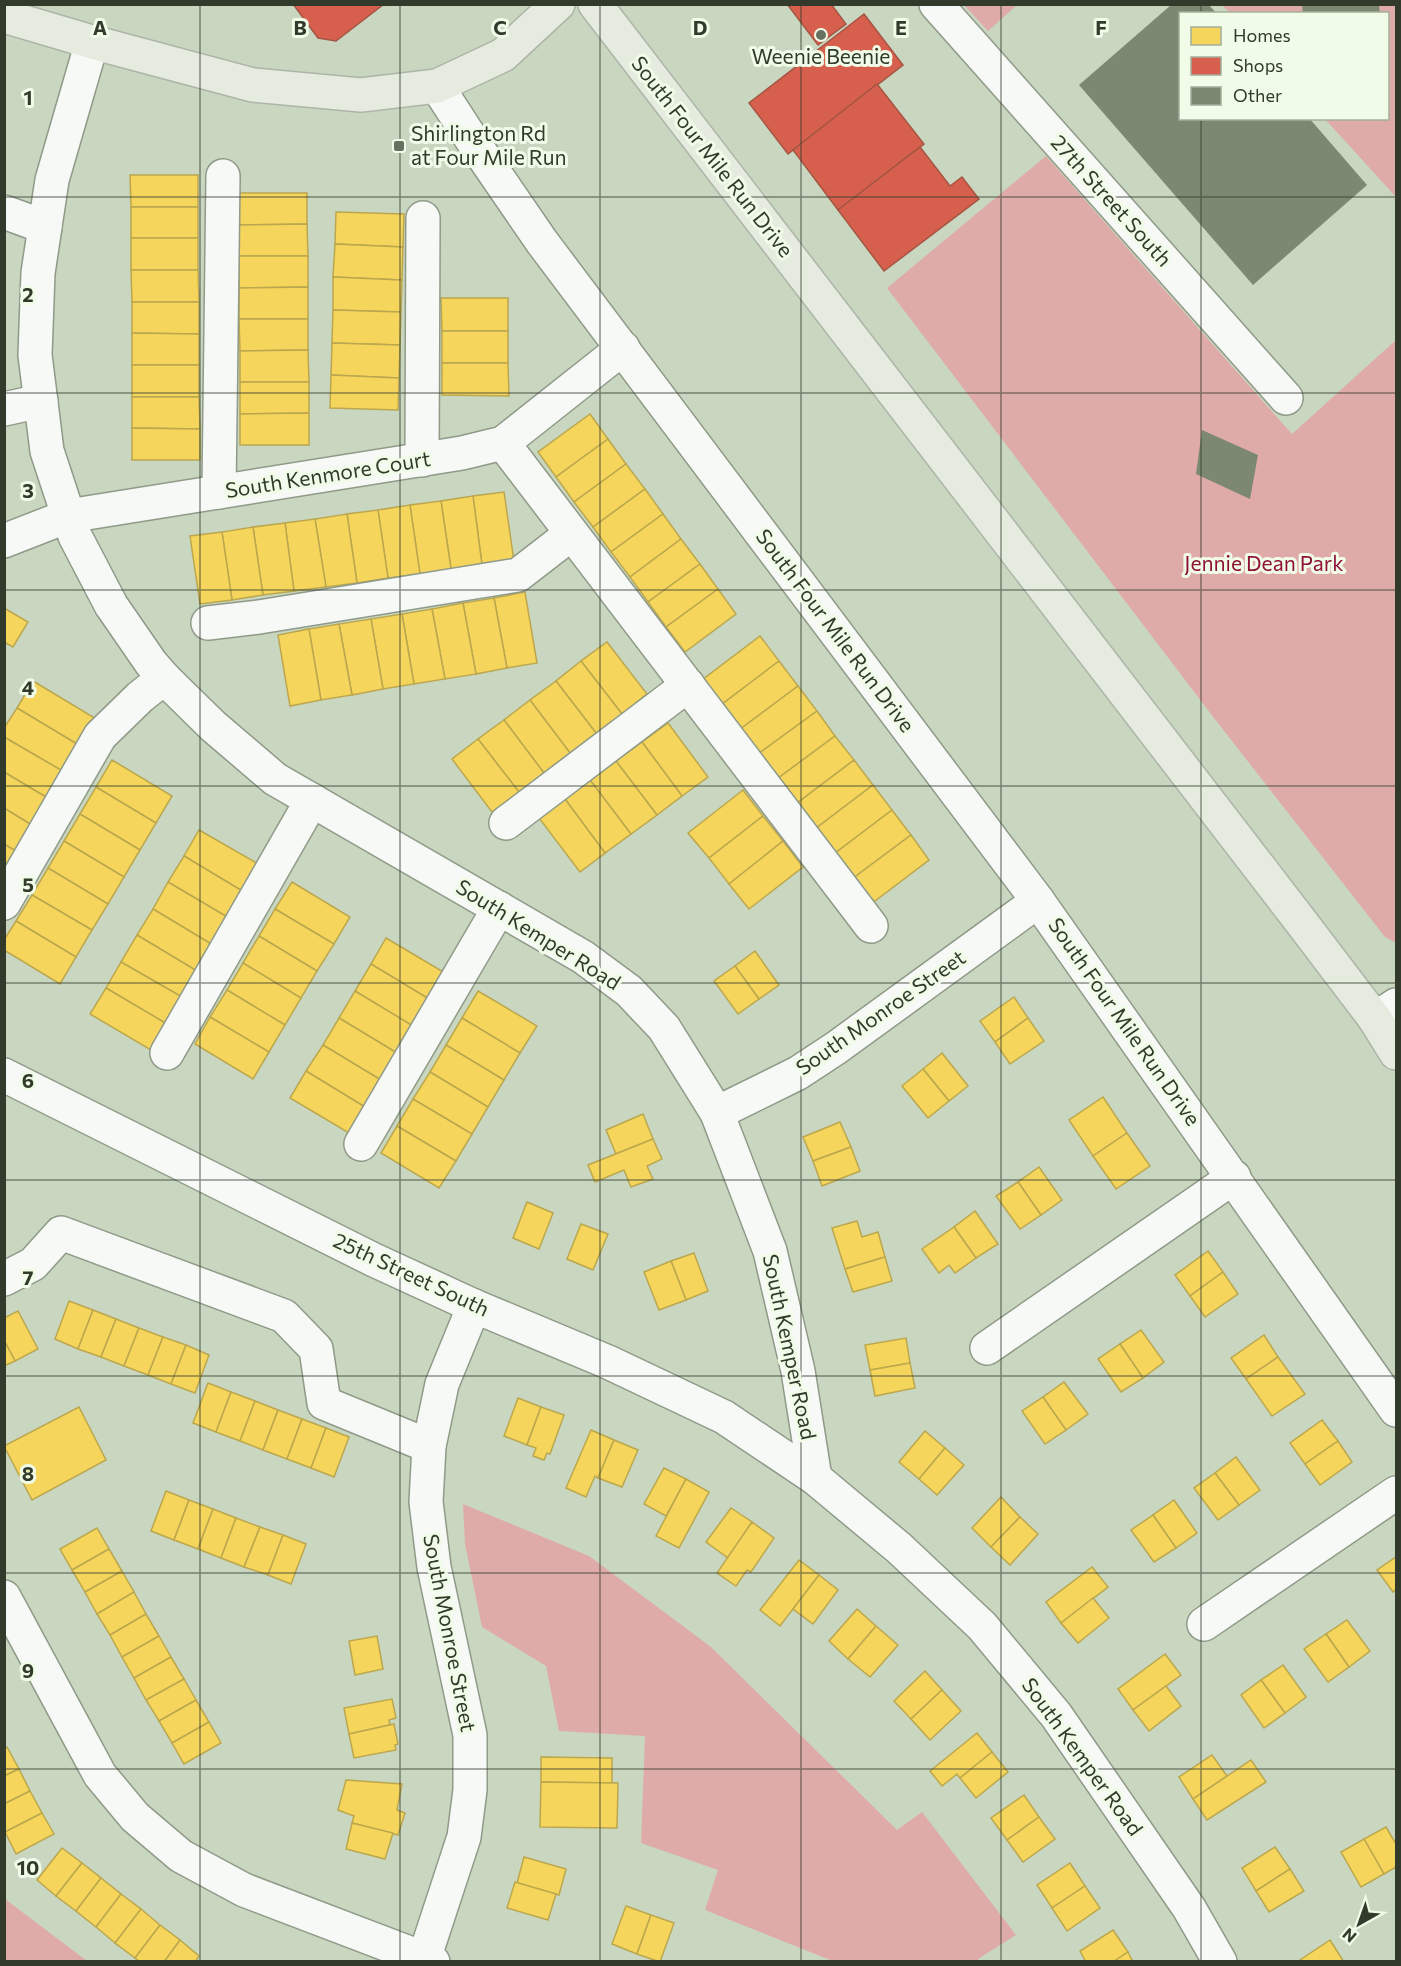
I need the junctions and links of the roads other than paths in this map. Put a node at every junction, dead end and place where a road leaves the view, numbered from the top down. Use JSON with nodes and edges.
{"nodes":[{"id":1,"x":558,"y":4,"type":"edge"},
{"id":2,"x":595,"y":4,"type":"edge"},
{"id":3,"x":936,"y":4,"type":"edge"},
{"id":4,"x":4,"y":16,"type":"edge"},
{"id":5,"x":92,"y":42,"type":"junction"},
{"id":6,"x":437,"y":86,"type":"junction"},
{"id":7,"x":223,"y":176,"type":"dead end"},
{"id":8,"x":4,"y":212,"type":"edge"},
{"id":9,"x":423,"y":218,"type":"dead end"},
{"id":10,"x":45,"y":227,"type":"junction"},
{"id":11,"x":623,"y":348,"type":"junction"},
{"id":12,"x":1286,"y":398,"type":"dead end"},
{"id":13,"x":41,"y":401,"type":"junction"},
{"id":14,"x":4,"y":409,"type":"edge"},
{"id":15,"x":503,"y":443,"type":"junction"},
{"id":16,"x":422,"y":460,"type":"junction"},
{"id":17,"x":219,"y":492,"type":"junction"},
{"id":18,"x":69,"y":516,"type":"junction"},
{"id":19,"x":571,"y":534,"type":"junction"},
{"id":20,"x":4,"y":541,"type":"edge"},
{"id":21,"x":208,"y":623,"type":"dead end"},
{"id":22,"x":164,"y":678,"type":"junction"},
{"id":23,"x":688,"y":686,"type":"junction"},
{"id":24,"x":312,"y":800,"type":"junction"},
{"id":25,"x":506,"y":823,"type":"dead end"},
{"id":26,"x":1038,"y":902,"type":"junction"},
{"id":27,"x":4,"y":903,"type":"edge"},
{"id":28,"x":499,"y":908,"type":"junction"},
{"id":29,"x":871,"y":926,"type":"dead end"},
{"id":30,"x":1386,"y":1012,"type":"edge"},
{"id":31,"x":167,"y":1053,"type":"dead end"},
{"id":32,"x":1396,"y":1053,"type":"edge"},
{"id":33,"x":4,"y":1075,"type":"edge"},
{"id":34,"x":717,"y":1113,"type":"junction"},
{"id":35,"x":361,"y":1144,"type":"dead end"},
{"id":36,"x":1234,"y":1177,"type":"junction"},
{"id":37,"x":4,"y":1279,"type":"edge"},
{"id":38,"x":474,"y":1305,"type":"junction"},
{"id":39,"x":987,"y":1348,"type":"dead end"},
{"id":40,"x":1396,"y":1410,"type":"edge"},
{"id":41,"x":429,"y":1446,"type":"junction"},
{"id":42,"x":815,"y":1478,"type":"junction"},
{"id":43,"x":1396,"y":1493,"type":"edge"},
{"id":44,"x":4,"y":1597,"type":"edge"},
{"id":45,"x":1204,"y":1624,"type":"dead end"},
{"id":46,"x":427,"y":1960,"type":"edge"},
{"id":47,"x":1221,"y":1962,"type":"edge"}],
"edges":[{"from":1,"to":6,"type":"main road"},
{"from":2,"to":30,"type":"main road","name":"South Four Mile Run Drive"},
{"from":3,"to":12,"type":"street","name":"27th Street South"},
{"from":4,"to":5,"type":"main road"},
{"from":5,"to":6,"type":"main road"},
{"from":5,"to":10,"type":"street","name":"South Kemper Road"},
{"from":6,"to":11,"type":"street","name":"South Four Mile Run Drive"},
{"from":7,"to":17,"type":"street"},
{"from":8,"to":10,"type":"street"},
{"from":9,"to":16,"type":"street"},
{"from":10,"to":13,"type":"street","name":"South Kemper Road"},
{"from":11,"to":15,"type":"street","name":"South Kenmore Court"},
{"from":11,"to":26,"type":"street","name":"South Four Mile Run Drive"},
{"from":13,"to":14,"type":"street"},
{"from":13,"to":18,"type":"street","name":"South Kemper Road"},
{"from":15,"to":16,"type":"street","name":"South Kenmore Court"},
{"from":15,"to":19,"type":"street"},
{"from":16,"to":17,"type":"street","name":"South Kenmore Court"},
{"from":17,"to":18,"type":"street","name":"South Kenmore Court"},
{"from":18,"to":20,"type":"street","name":"South Kenmore Court"},
{"from":18,"to":22,"type":"street","name":"South Kemper Road"},
{"from":19,"to":21,"type":"street"},
{"from":19,"to":23,"type":"street"},
{"from":22,"to":24,"type":"street","name":"South Kemper Road"},
{"from":22,"to":27,"type":"street"},
{"from":23,"to":25,"type":"street"},
{"from":23,"to":29,"type":"street"},
{"from":24,"to":28,"type":"street","name":"South Kemper Road"},
{"from":24,"to":31,"type":"street"},
{"from":26,"to":34,"type":"street","name":"South Monroe Street"},
{"from":26,"to":36,"type":"street","name":"South Four Mile Run Drive"},
{"from":28,"to":34,"type":"street","name":"South Kemper Road"},
{"from":28,"to":35,"type":"street"},
{"from":30,"to":32,"type":"main road","name":"South Four Mile Run Drive"},
{"from":33,"to":38,"type":"street","name":"25th Street South"},
{"from":34,"to":42,"type":"street","name":"South Kemper Road"},
{"from":36,"to":39,"type":"street"},
{"from":36,"to":40,"type":"street","name":"South Four Mile Run Drive"},
{"from":37,"to":41,"type":"street"},
{"from":38,"to":41,"type":"street","name":"South Monroe Street"},
{"from":38,"to":42,"type":"street","name":"25th Street South"},
{"from":41,"to":46,"type":"street","name":"South Monroe Street"},
{"from":42,"to":47,"type":"street","name":"South Kemper Road"},
{"from":43,"to":45,"type":"street"},
{"from":44,"to":46,"type":"street"}]}
